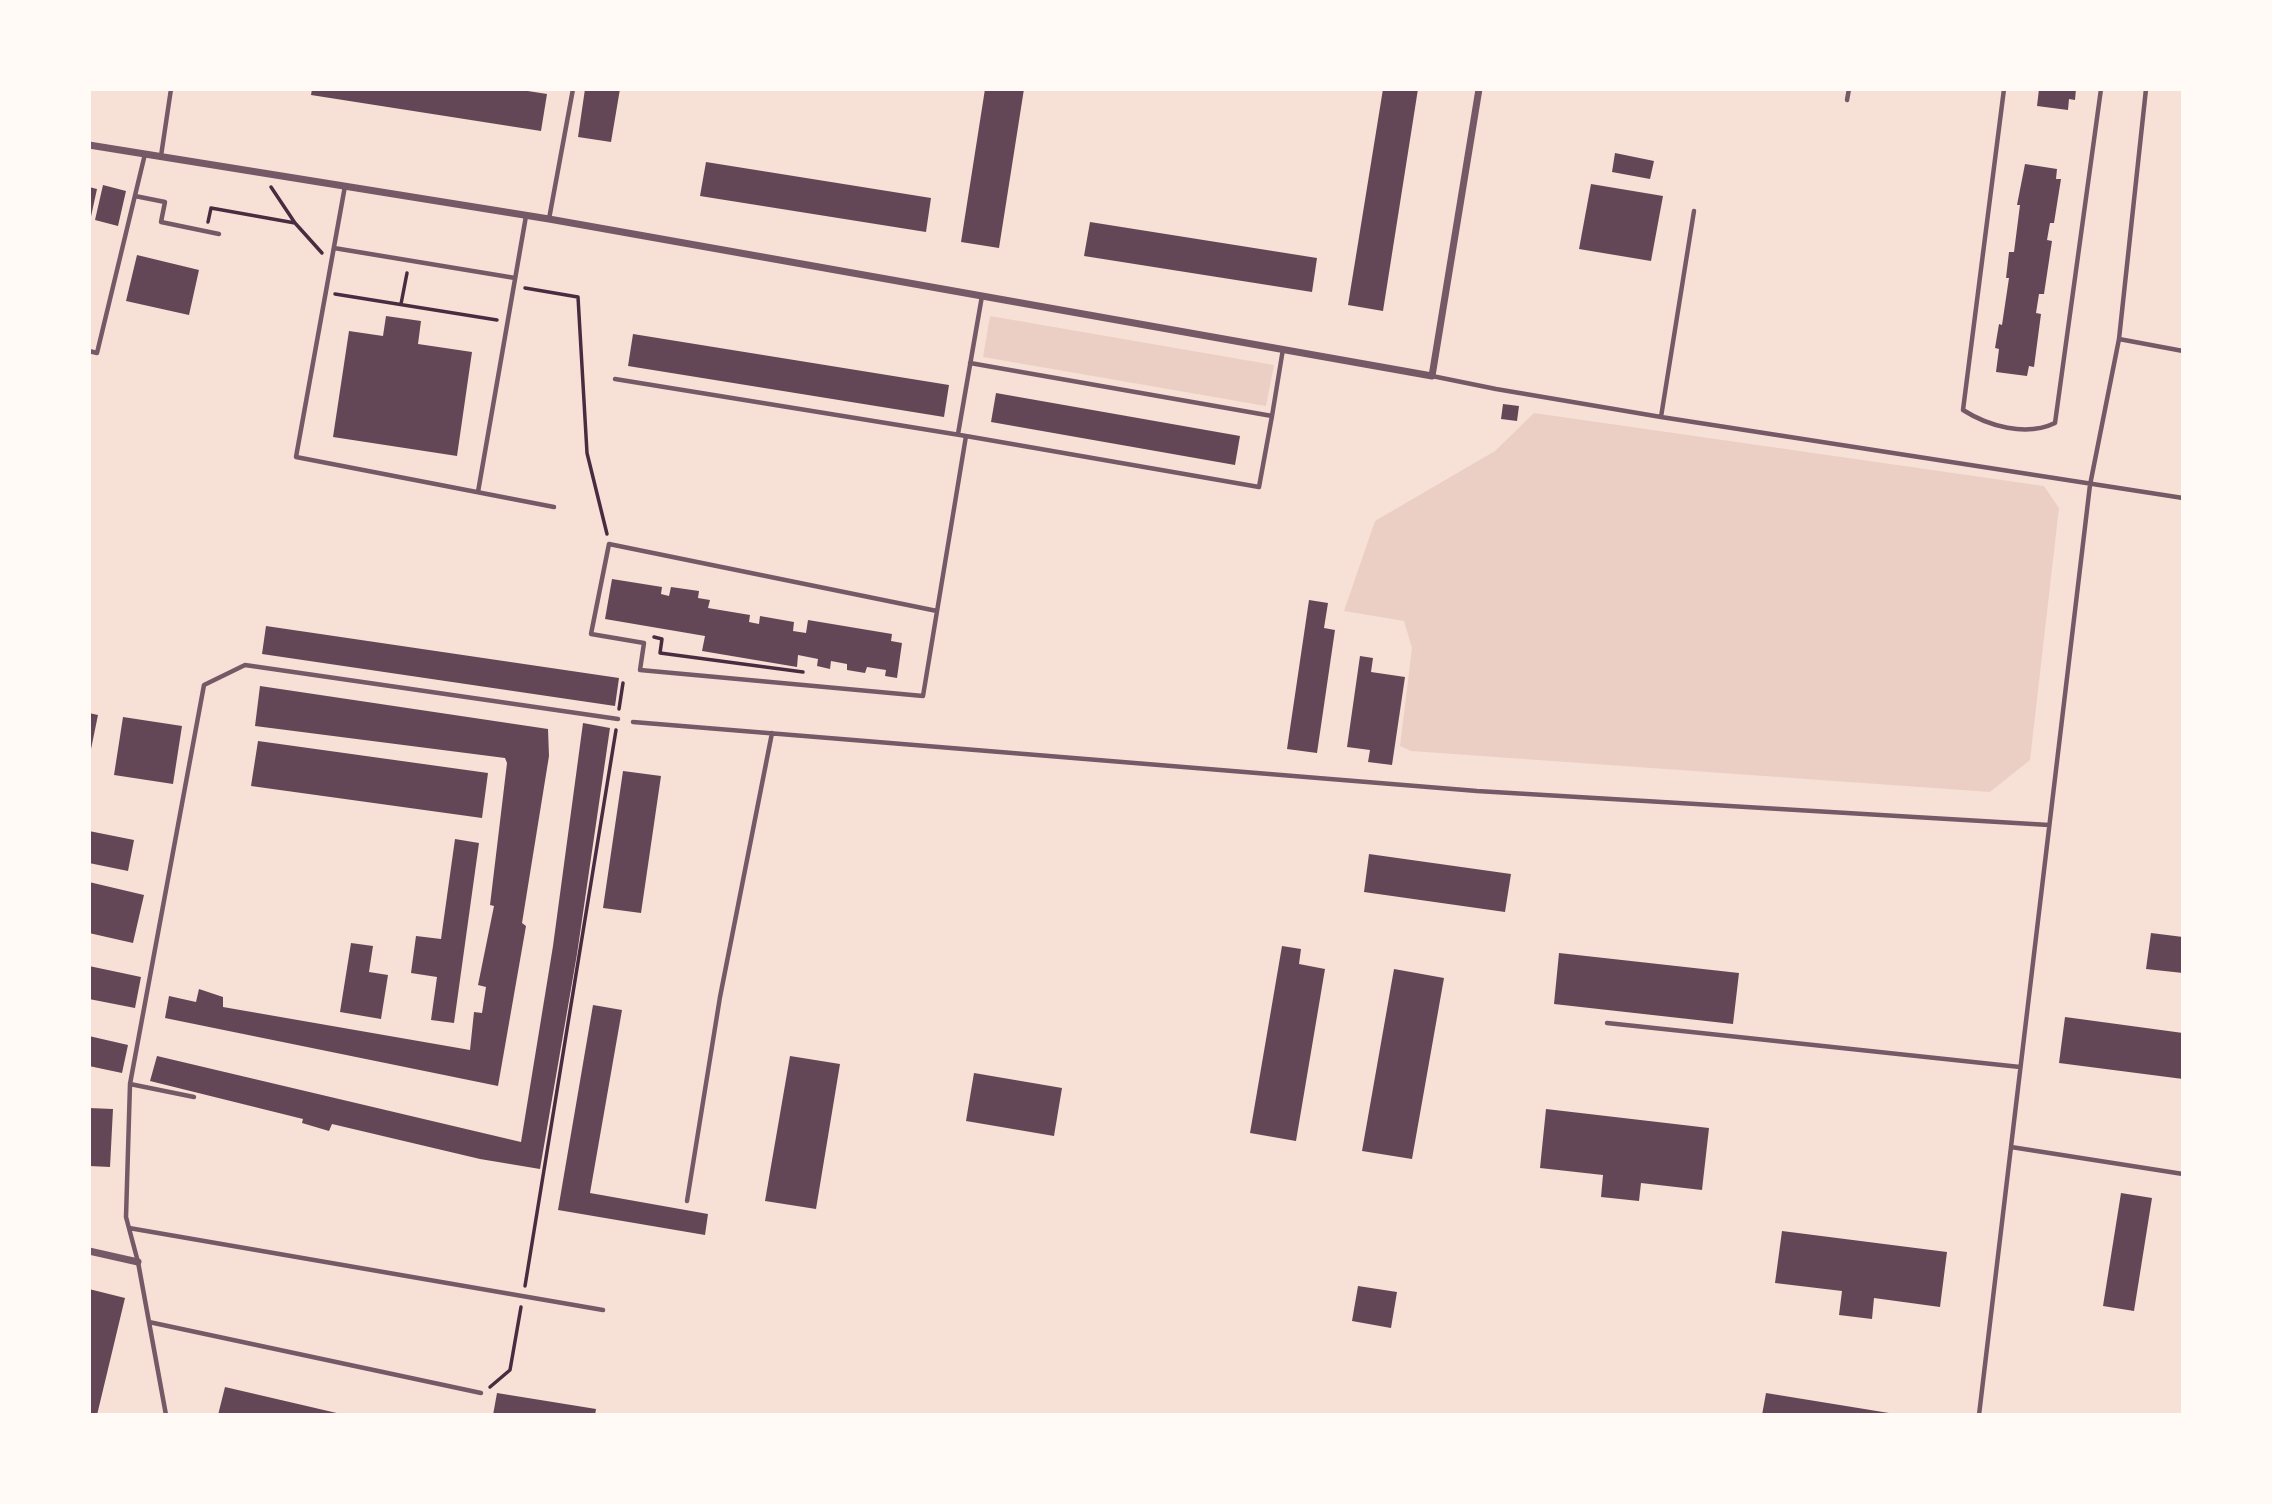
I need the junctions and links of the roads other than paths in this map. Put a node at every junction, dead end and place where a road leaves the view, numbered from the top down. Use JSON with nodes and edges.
{"nodes":[{"id":1,"x":172,"y":89,"type":"edge"},
{"id":2,"x":573,"y":89,"type":"edge"},
{"id":3,"x":1479,"y":89,"type":"edge"},
{"id":4,"x":1849,"y":89,"type":"edge"},
{"id":5,"x":2004,"y":89,"type":"edge"},
{"id":6,"x":2101,"y":89,"type":"edge"},
{"id":7,"x":2146,"y":89,"type":"edge"},
{"id":8,"x":1847,"y":100,"type":"dead end"},
{"id":9,"x":89,"y":145,"type":"edge"},
{"id":10,"x":145,"y":154,"type":"junction"},
{"id":11,"x":161,"y":156,"type":"junction"},
{"id":12,"x":345,"y":186,"type":"junction"},
{"id":13,"x":135,"y":196,"type":"junction"},
{"id":14,"x":1694,"y":211,"type":"dead end"},
{"id":15,"x":526,"y":216,"type":"junction"},
{"id":16,"x":549,"y":219,"type":"junction"},
{"id":17,"x":219,"y":233,"type":"dead end"},
{"id":18,"x":334,"y":248,"type":"junction"},
{"id":19,"x":515,"y":278,"type":"junction"},
{"id":20,"x":982,"y":296,"type":"junction"},
{"id":21,"x":2119,"y":339,"type":"junction"},
{"id":22,"x":1283,"y":349,"type":"junction"},
{"id":23,"x":89,"y":351,"type":"edge"},
{"id":24,"x":2183,"y":351,"type":"edge"},
{"id":25,"x":971,"y":363,"type":"junction"},
{"id":26,"x":1432,"y":376,"type":"junction"},
{"id":27,"x":615,"y":379,"type":"dead end"},
{"id":28,"x":1272,"y":416,"type":"junction"},
{"id":29,"x":1661,"y":417,"type":"junction"},
{"id":30,"x":958,"y":434,"type":"junction"},
{"id":31,"x":966,"y":436,"type":"junction"},
{"id":32,"x":2090,"y":485,"type":"junction"},
{"id":33,"x":478,"y":492,"type":"junction"},
{"id":34,"x":2183,"y":498,"type":"edge"},
{"id":35,"x":554,"y":507,"type":"dead end"},
{"id":36,"x":937,"y":611,"type":"junction"},
{"id":37,"x":618,"y":719,"type":"road end"},
{"id":38,"x":633,"y":722,"type":"dead end"},
{"id":39,"x":772,"y":733,"type":"junction"},
{"id":40,"x":2049,"y":825,"type":"junction"},
{"id":41,"x":1607,"y":1023,"type":"dead end"},
{"id":42,"x":2020,"y":1067,"type":"junction"},
{"id":43,"x":130,"y":1084,"type":"junction"},
{"id":44,"x":194,"y":1097,"type":"dead end"},
{"id":45,"x":2011,"y":1147,"type":"junction"},
{"id":46,"x":2183,"y":1174,"type":"edge"},
{"id":47,"x":687,"y":1201,"type":"dead end"},
{"id":48,"x":129,"y":1228,"type":"junction"},
{"id":49,"x":89,"y":1251,"type":"edge"},
{"id":50,"x":138,"y":1262,"type":"junction"},
{"id":51,"x":603,"y":1310,"type":"dead end"},
{"id":52,"x":149,"y":1322,"type":"junction"},
{"id":53,"x":481,"y":1393,"type":"road end"},
{"id":54,"x":166,"y":1415,"type":"edge"},
{"id":55,"x":1979,"y":1415,"type":"edge"}],
"edges":[{"from":1,"to":11,"type":"lane"},
{"from":2,"to":16,"type":"lane"},
{"from":3,"to":26,"type":"street"},
{"from":4,"to":8,"type":"lane"},
{"from":5,"to":6,"type":"lane"},
{"from":7,"to":21,"type":"lane"},
{"from":9,"to":10,"type":"street"},
{"from":10,"to":11,"type":"street"},
{"from":10,"to":13,"type":"lane"},
{"from":11,"to":12,"type":"street"},
{"from":12,"to":15,"type":"street"},
{"from":12,"to":18,"type":"lane"},
{"from":13,"to":17,"type":"lane"},
{"from":13,"to":23,"type":"lane"},
{"from":14,"to":29,"type":"lane"},
{"from":15,"to":16,"type":"street"},
{"from":15,"to":19,"type":"lane"},
{"from":16,"to":20,"type":"street"},
{"from":18,"to":19,"type":"lane"},
{"from":18,"to":33,"type":"lane"},
{"from":19,"to":33,"type":"lane"},
{"from":20,"to":22,"type":"street"},
{"from":20,"to":25,"type":"lane"},
{"from":21,"to":24,"type":"lane"},
{"from":21,"to":32,"type":"lane"},
{"from":22,"to":26,"type":"street"},
{"from":22,"to":28,"type":"lane"},
{"from":25,"to":28,"type":"lane"},
{"from":25,"to":30,"type":"lane"},
{"from":26,"to":29,"type":"lane"},
{"from":27,"to":30,"type":"lane"},
{"from":28,"to":31,"type":"lane"},
{"from":29,"to":32,"type":"lane"},
{"from":30,"to":31,"type":"lane"},
{"from":31,"to":36,"type":"lane"},
{"from":32,"to":34,"type":"lane"},
{"from":32,"to":40,"type":"lane"},
{"from":33,"to":35,"type":"lane"},
{"from":36,"to":36,"type":"lane"},
{"from":37,"to":43,"type":"lane"},
{"from":38,"to":39,"type":"lane"},
{"from":39,"to":40,"type":"lane"},
{"from":39,"to":47,"type":"lane"},
{"from":40,"to":42,"type":"lane"},
{"from":41,"to":42,"type":"lane"},
{"from":42,"to":45,"type":"lane"},
{"from":43,"to":44,"type":"lane"},
{"from":43,"to":48,"type":"lane"},
{"from":45,"to":46,"type":"lane"},
{"from":45,"to":55,"type":"lane"},
{"from":48,"to":50,"type":"lane"},
{"from":48,"to":51,"type":"lane"},
{"from":49,"to":50,"type":"street"},
{"from":50,"to":52,"type":"lane"},
{"from":52,"to":53,"type":"lane"},
{"from":52,"to":54,"type":"lane"}]}
